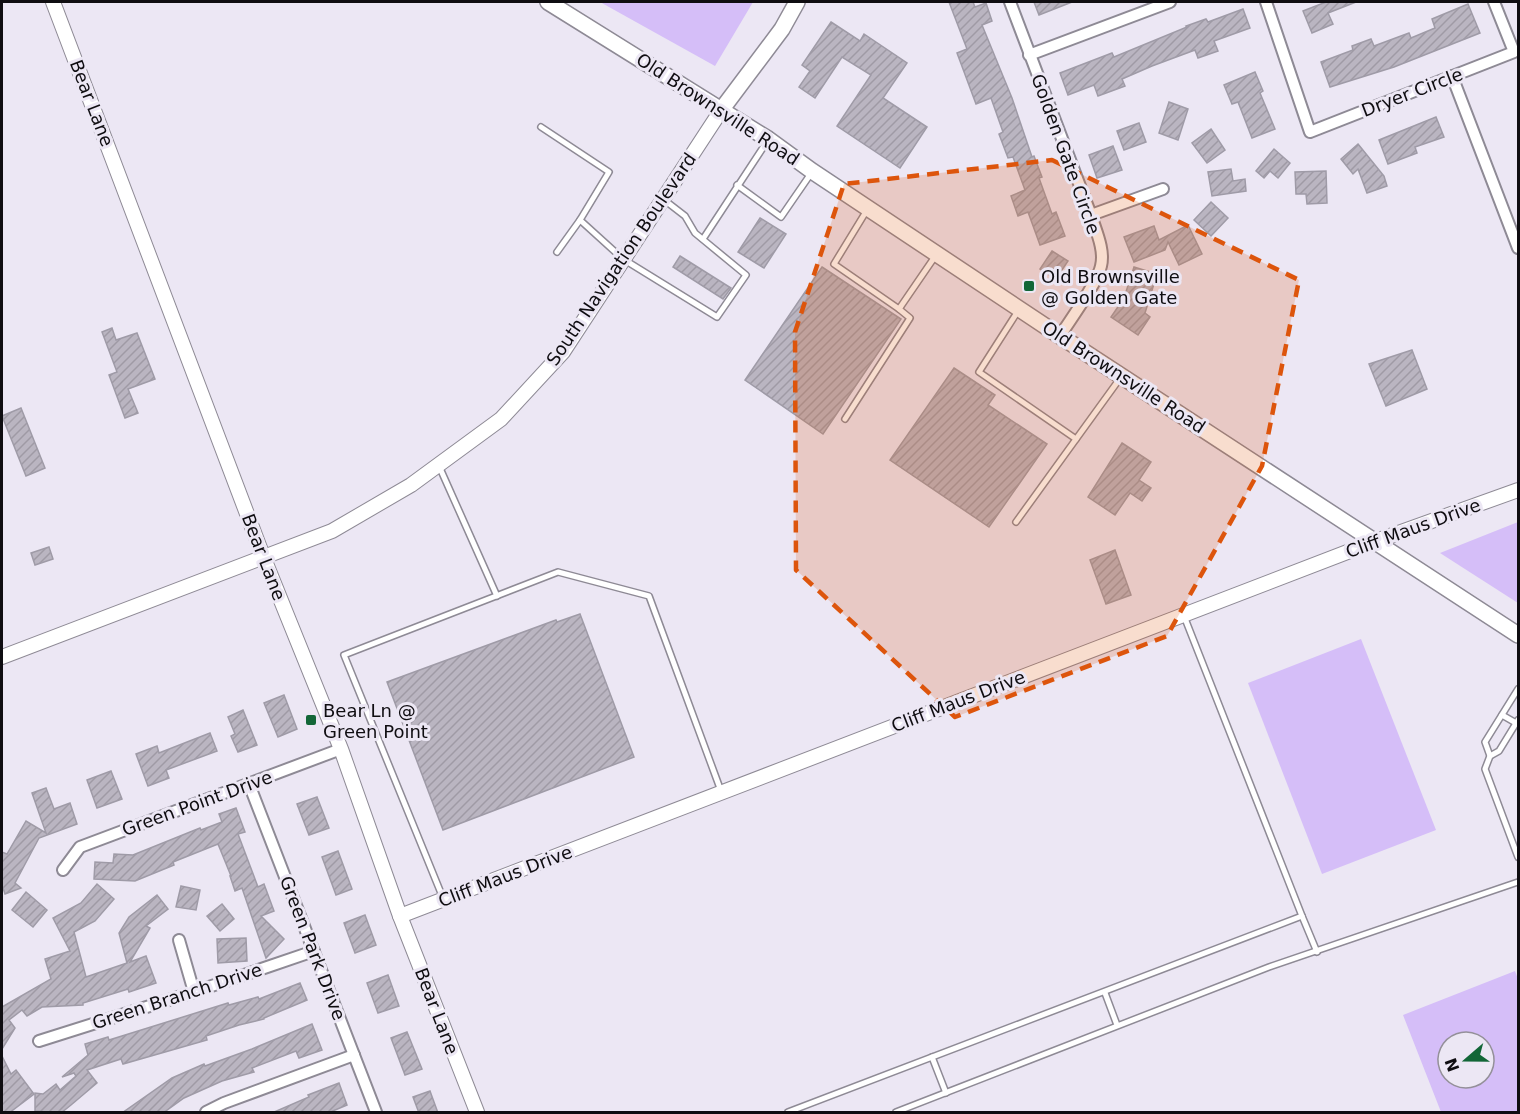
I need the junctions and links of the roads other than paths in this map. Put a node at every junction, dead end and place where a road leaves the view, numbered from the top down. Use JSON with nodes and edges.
{"nodes":[{"id":1,"x":53,"y":2,"type":"edge"},
{"id":2,"x":548,"y":2,"type":"edge"},
{"id":3,"x":797,"y":2,"type":"edge"},
{"id":4,"x":1010,"y":2,"type":"edge"},
{"id":5,"x":1170,"y":2,"type":"edge"},
{"id":6,"x":1266,"y":2,"type":"edge"},
{"id":7,"x":1494,"y":2,"type":"edge"},
{"id":8,"x":1029,"y":55,"type":"junction"},
{"id":9,"x":1452,"y":76,"type":"junction"},
{"id":10,"x":722,"y":109,"type":"junction"},
{"id":11,"x":541,"y":128,"type":"dead end"},
{"id":12,"x":768,"y":139,"type":"junction"},
{"id":13,"x":812,"y":171,"type":"junction"},
{"id":14,"x":737,"y":185,"type":"junction"},
{"id":15,"x":1163,"y":189,"type":"dead end"},
{"id":16,"x":662,"y":198,"type":"junction"},
{"id":17,"x":868,"y":208,"type":"junction"},
{"id":18,"x":1091,"y":215,"type":"junction"},
{"id":19,"x":580,"y":220,"type":"junction"},
{"id":20,"x":1515,"y":231,"type":"edge"},
{"id":21,"x":703,"y":239,"type":"junction"},
{"id":22,"x":1518,"y":248,"type":"edge"},
{"id":23,"x":557,"y":252,"type":"dead end"},
{"id":24,"x":937,"y":254,"type":"junction"},
{"id":25,"x":623,"y":259,"type":"junction"},
{"id":26,"x":1019,"y":308,"type":"junction"},
{"id":27,"x":899,"y":309,"type":"junction"},
{"id":28,"x":1060,"y":336,"type":"junction"},
{"id":29,"x":1122,"y":376,"type":"junction"},
{"id":30,"x":845,"y":419,"type":"dead end"},
{"id":31,"x":1076,"y":440,"type":"junction"},
{"id":32,"x":438,"y":465,"type":"junction"},
{"id":33,"x":1518,"y":490,"type":"edge"},
{"id":34,"x":1016,"y":522,"type":"dead end"},
{"id":35,"x":1376,"y":541,"type":"junction"},
{"id":36,"x":263,"y":556,"type":"junction"},
{"id":37,"x":497,"y":596,"type":"junction"},
{"id":38,"x":1183,"y":615,"type":"junction"},
{"id":39,"x":1518,"y":635,"type":"edge"},
{"id":40,"x":2,"y":657,"type":"edge"},
{"id":41,"x":1518,"y":689,"type":"edge"},
{"id":42,"x":1502,"y":715,"type":"junction"},
{"id":43,"x":1517,"y":722,"type":"edge"},
{"id":44,"x":341,"y":750,"type":"junction"},
{"id":45,"x":1490,"y":756,"type":"junction"},
{"id":46,"x":249,"y":784,"type":"junction"},
{"id":47,"x":722,"y":792,"type":"junction"},
{"id":48,"x":1518,"y":857,"type":"edge"},
{"id":49,"x":63,"y":870,"type":"dead end"},
{"id":50,"x":1518,"y":882,"type":"edge"},
{"id":51,"x":444,"y":899,"type":"junction"},
{"id":52,"x":399,"y":916,"type":"junction"},
{"id":53,"x":1302,"y":916,"type":"junction"},
{"id":54,"x":178,"y":940,"type":"dead end"},
{"id":55,"x":314,"y":951,"type":"junction"},
{"id":56,"x":1317,"y":952,"type":"junction"},
{"id":57,"x":194,"y":992,"type":"junction"},
{"id":58,"x":1105,"y":993,"type":"junction"},
{"id":59,"x":1117,"y":1025,"type":"junction"},
{"id":60,"x":39,"y":1041,"type":"dead end"},
{"id":61,"x":354,"y":1055,"type":"junction"},
{"id":62,"x":932,"y":1057,"type":"junction"},
{"id":63,"x":946,"y":1093,"type":"junction"},
{"id":64,"x":206,"y":1113,"type":"edge"},
{"id":65,"x":376,"y":1113,"type":"edge"},
{"id":66,"x":477,"y":1113,"type":"edge"},
{"id":67,"x":788,"y":1113,"type":"edge"},
{"id":68,"x":896,"y":1113,"type":"edge"}],
"edges":[{"from":1,"to":36,"type":"street","name":"Bear Lane"},
{"from":2,"to":10,"type":"main road","name":"Old Brownsville Road"},
{"from":3,"to":10,"type":"main road"},
{"from":4,"to":8,"type":"street","name":"Golden Gate Circle"},
{"from":5,"to":8,"type":"street"},
{"from":6,"to":9,"type":"street","name":"Dryer Circle"},
{"from":7,"to":9,"type":"street","name":"Dryer Circle"},
{"from":8,"to":18,"type":"street","name":"Golden Gate Circle"},
{"from":9,"to":20,"type":"street"},
{"from":10,"to":12,"type":"main road","name":"Old Brownsville Road"},
{"from":10,"to":16,"type":"street","name":"South Navigation Boulevard"},
{"from":11,"to":19,"type":"lane"},
{"from":12,"to":13,"type":"main road","name":"Old Brownsville Road"},
{"from":12,"to":14,"type":"lane"},
{"from":13,"to":14,"type":"lane"},
{"from":13,"to":17,"type":"main road","name":"Old Brownsville Road"},
{"from":14,"to":21,"type":"lane"},
{"from":15,"to":18,"type":"street"},
{"from":16,"to":21,"type":"lane"},
{"from":16,"to":25,"type":"street","name":"South Navigation Boulevard"},
{"from":17,"to":24,"type":"main road","name":"Old Brownsville Road"},
{"from":17,"to":27,"type":"lane"},
{"from":18,"to":28,"type":"street","name":"Golden Gate Circle"},
{"from":19,"to":23,"type":"lane"},
{"from":19,"to":25,"type":"lane"},
{"from":20,"to":22,"type":"street"},
{"from":21,"to":25,"type":"lane"},
{"from":24,"to":26,"type":"main road","name":"Old Brownsville Road"},
{"from":24,"to":27,"type":"lane"},
{"from":25,"to":32,"type":"street","name":"South Navigation Boulevard"},
{"from":26,"to":28,"type":"main road","name":"Old Brownsville Road"},
{"from":26,"to":31,"type":"lane"},
{"from":27,"to":30,"type":"lane"},
{"from":28,"to":29,"type":"main road","name":"Old Brownsville Road"},
{"from":29,"to":31,"type":"lane"},
{"from":29,"to":35,"type":"main road","name":"Old Brownsville Road"},
{"from":31,"to":34,"type":"lane"},
{"from":32,"to":36,"type":"street","name":"South Navigation Boulevard"},
{"from":32,"to":37,"type":"lane"},
{"from":33,"to":35,"type":"street","name":"Cliff Maus Drive"},
{"from":35,"to":38,"type":"street","name":"Cliff Maus Drive"},
{"from":35,"to":39,"type":"main road","name":"Old Brownsville Road"},
{"from":36,"to":40,"type":"street","name":"South Navigation Boulevard"},
{"from":36,"to":44,"type":"street","name":"Bear Lane"},
{"from":37,"to":47,"type":"lane"},
{"from":37,"to":51,"type":"lane"},
{"from":38,"to":47,"type":"street","name":"Cliff Maus Drive"},
{"from":38,"to":53,"type":"lane"},
{"from":41,"to":42,"type":"lane"},
{"from":42,"to":43,"type":"lane"},
{"from":42,"to":45,"type":"lane"},
{"from":43,"to":45,"type":"lane"},
{"from":44,"to":46,"type":"street","name":"Green Point Drive"},
{"from":44,"to":52,"type":"street","name":"Bear Lane"},
{"from":45,"to":48,"type":"lane"},
{"from":46,"to":49,"type":"street","name":"Green Point Drive"},
{"from":46,"to":55,"type":"street","name":"Green Park Drive"},
{"from":47,"to":51,"type":"street","name":"Cliff Maus Drive"},
{"from":50,"to":56,"type":"lane"},
{"from":51,"to":52,"type":"street","name":"Cliff Maus Drive"},
{"from":52,"to":66,"type":"street","name":"Bear Lane"},
{"from":53,"to":56,"type":"lane"},
{"from":53,"to":58,"type":"lane"},
{"from":54,"to":57,"type":"street"},
{"from":55,"to":57,"type":"street","name":"Green Branch Drive"},
{"from":55,"to":61,"type":"street","name":"Green Park Drive"},
{"from":56,"to":59,"type":"lane"},
{"from":57,"to":60,"type":"street","name":"Green Branch Drive"},
{"from":58,"to":59,"type":"lane"},
{"from":58,"to":62,"type":"lane"},
{"from":59,"to":63,"type":"lane"},
{"from":61,"to":64,"type":"street"},
{"from":61,"to":65,"type":"street","name":"Green Park Drive"},
{"from":62,"to":63,"type":"lane"},
{"from":62,"to":67,"type":"lane"},
{"from":63,"to":68,"type":"lane"}]}
